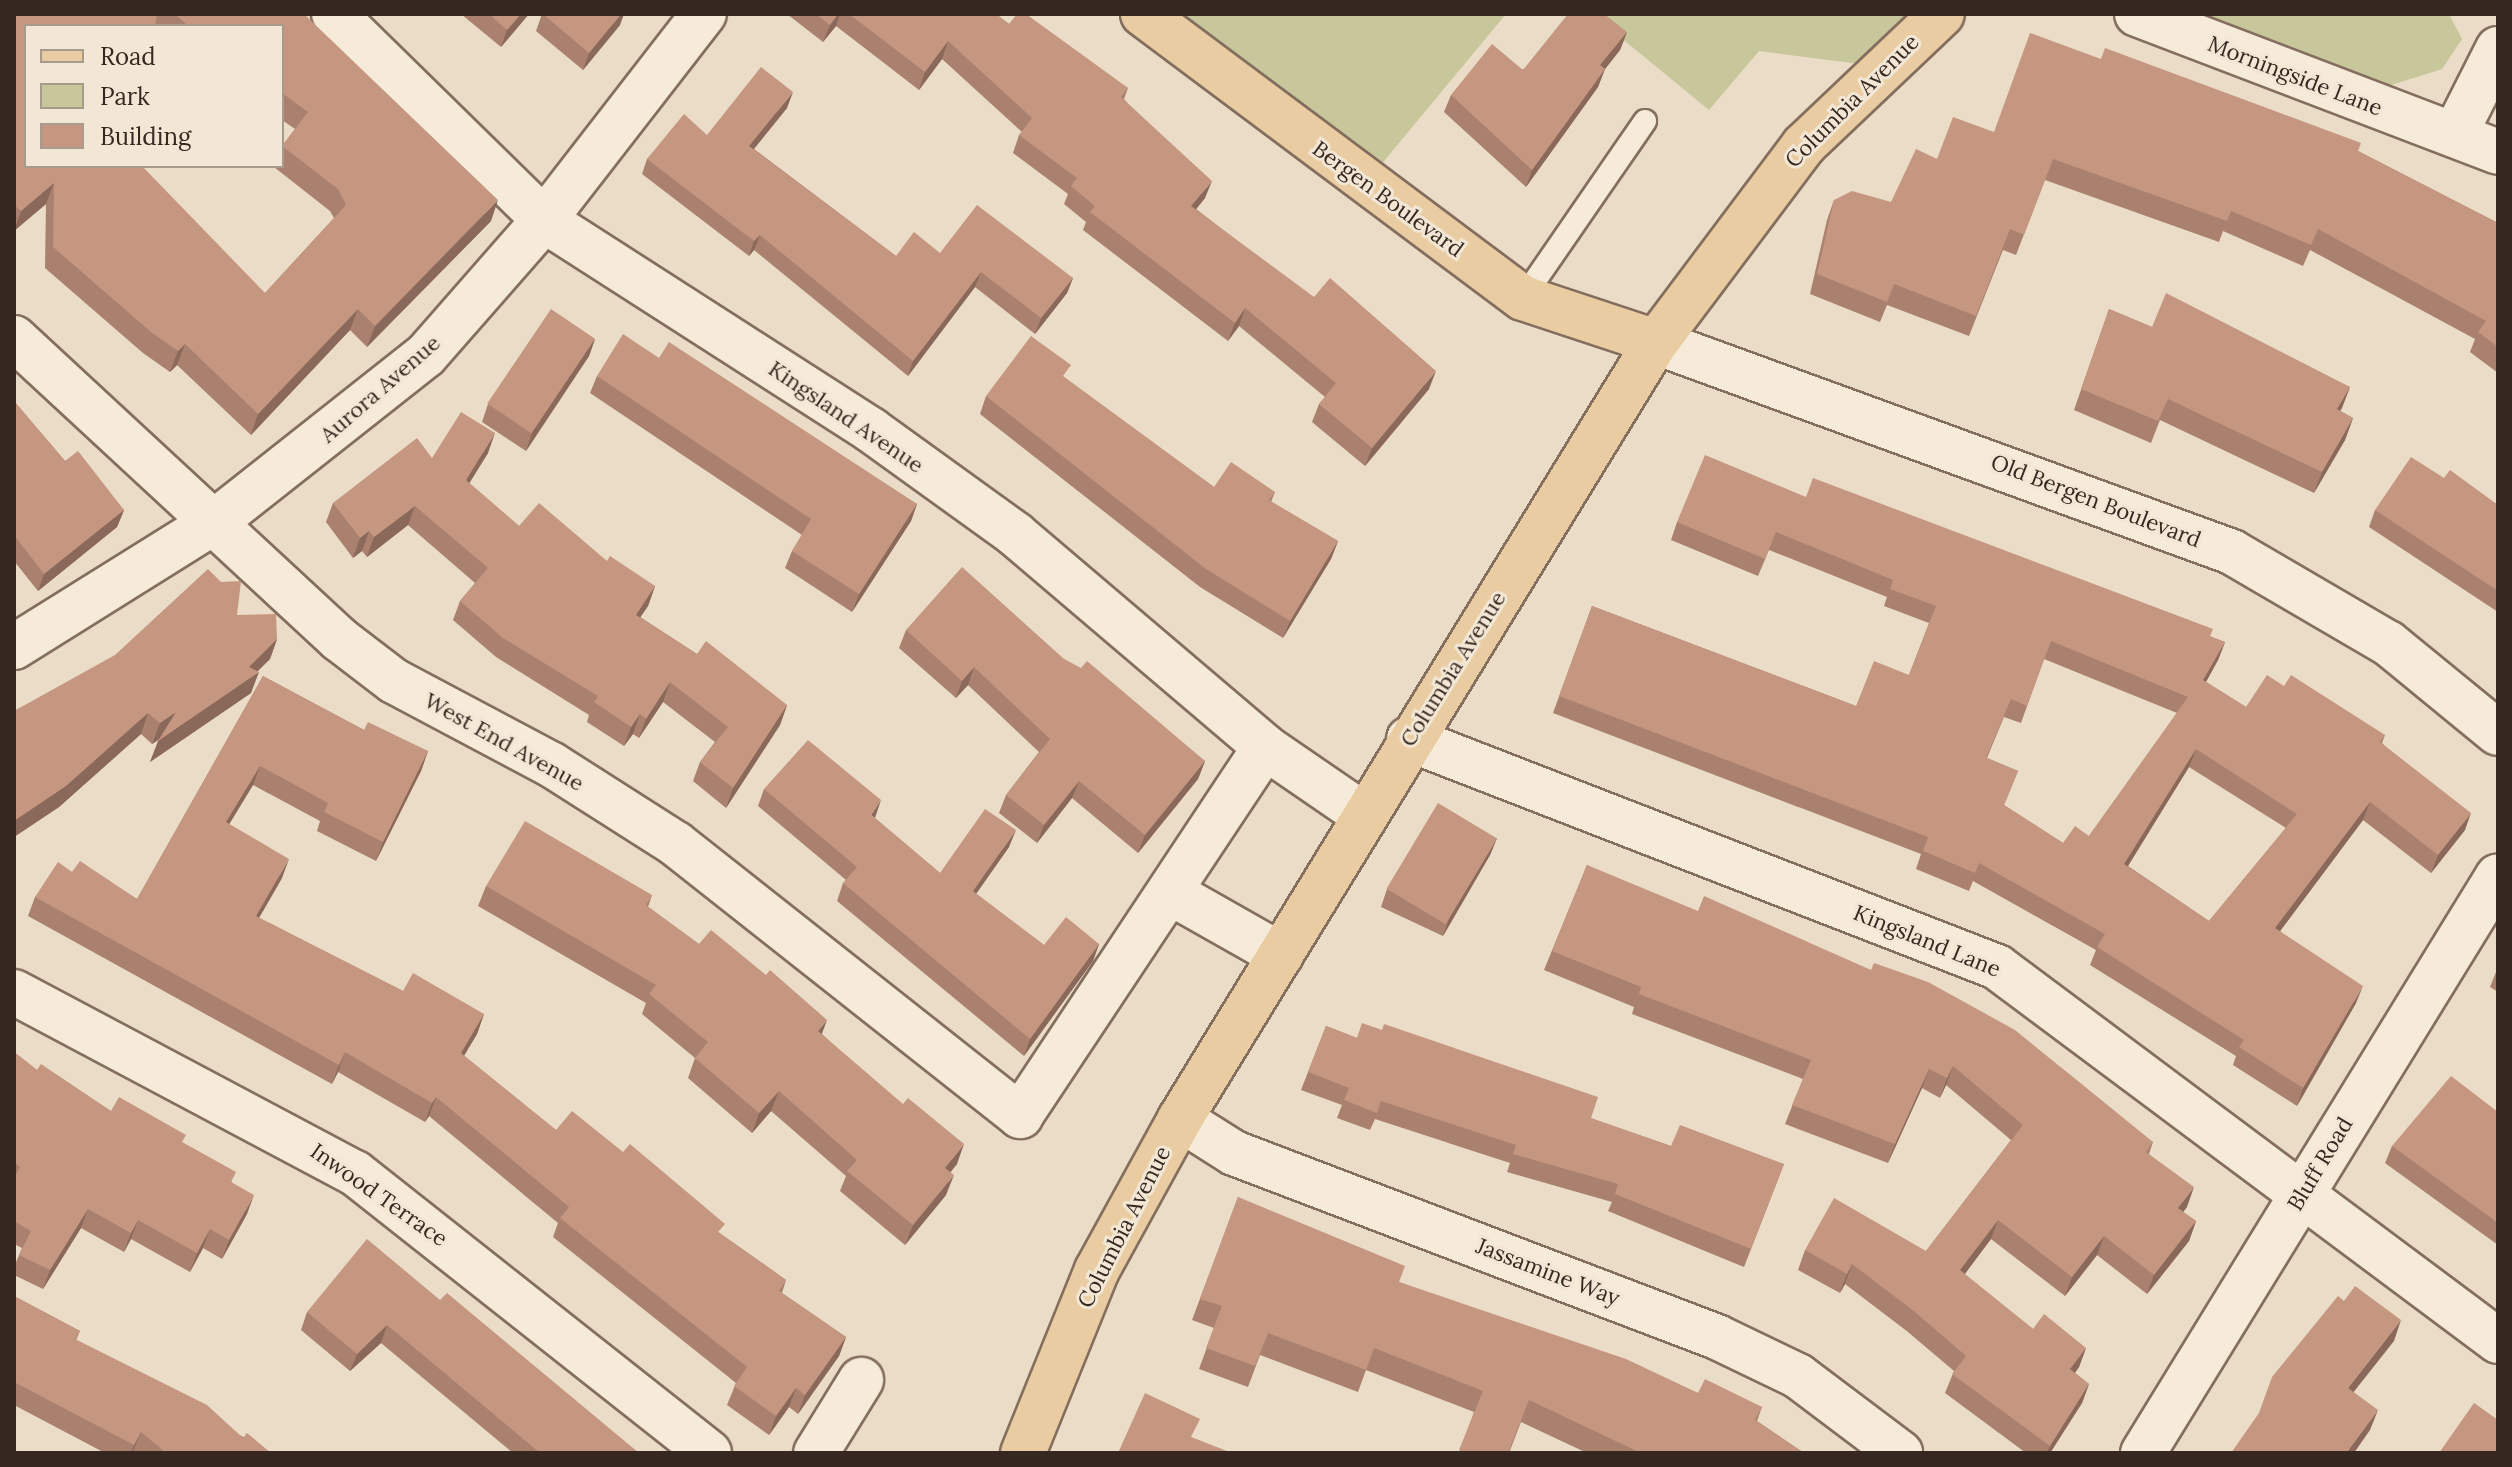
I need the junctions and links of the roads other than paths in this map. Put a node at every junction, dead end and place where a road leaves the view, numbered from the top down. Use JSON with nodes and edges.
{"nodes":[{"id":1,"x":334,"y":14,"type":"edge"},
{"id":2,"x":704,"y":14,"type":"edge"},
{"id":3,"x":1143,"y":14,"type":"edge"},
{"id":4,"x":1942,"y":14,"type":"edge"},
{"id":5,"x":2137,"y":14,"type":"edge"},
{"id":6,"x":2498,"y":49,"type":"edge"},
{"id":7,"x":1645,"y":121,"type":"dead end"},
{"id":8,"x":2456,"y":132,"type":"junction"},
{"id":9,"x":2498,"y":152,"type":"edge"},
{"id":10,"x":544,"y":220,"type":"junction"},
{"id":11,"x":1523,"y":298,"type":"junction"},
{"id":12,"x":14,"y":338,"type":"edge"},
{"id":13,"x":1656,"y":342,"type":"junction"},
{"id":14,"x":217,"y":520,"type":"junction"},
{"id":15,"x":14,"y":647,"type":"edge"},
{"id":16,"x":2498,"y":733,"type":"edge"},
{"id":17,"x":1409,"y":739,"type":"junction"},
{"id":18,"x":1265,"y":747,"type":"junction"},
{"id":19,"x":1364,"y":815,"type":"junction"},
{"id":20,"x":2498,"y":876,"type":"edge"},
{"id":21,"x":1173,"y":894,"type":"junction"},
{"id":22,"x":1281,"y":955,"type":"junction"},
{"id":23,"x":14,"y":992,"type":"edge"},
{"id":24,"x":1180,"y":1119,"type":"junction"},
{"id":25,"x":2302,"y":1194,"type":"junction"},
{"id":26,"x":2498,"y":1341,"type":"edge"},
{"id":27,"x":861,"y":1380,"type":"dead end"},
{"id":28,"x":709,"y":1453,"type":"edge"},
{"id":29,"x":816,"y":1453,"type":"edge"},
{"id":30,"x":1023,"y":1453,"type":"edge"},
{"id":31,"x":1900,"y":1453,"type":"edge"},
{"id":32,"x":2143,"y":1453,"type":"edge"}],
"edges":[{"from":1,"to":10,"type":"street","name":"Kingsland Avenue"},
{"from":2,"to":10,"type":"street","name":"Aurora Avenue"},
{"from":3,"to":11,"type":"main road","name":"Bergen Boulevard"},
{"from":4,"to":13,"type":"main road","name":"Columbia Avenue"},
{"from":5,"to":8,"type":"street","name":"Morningside Lane"},
{"from":6,"to":8,"type":"street"},
{"from":7,"to":11,"type":"lane"},
{"from":8,"to":9,"type":"street","name":"Morningside Lane"},
{"from":10,"to":14,"type":"street","name":"Aurora Avenue"},
{"from":10,"to":18,"type":"street","name":"Kingsland Avenue"},
{"from":11,"to":13,"type":"main road","name":"Bergen Boulevard"},
{"from":12,"to":14,"type":"street","name":"West End Avenue"},
{"from":13,"to":16,"type":"street","name":"Old Bergen Boulevard"},
{"from":13,"to":17,"type":"main road","name":"Columbia Avenue"},
{"from":14,"to":15,"type":"street","name":"Aurora Avenue"},
{"from":14,"to":21,"type":"street","name":"West End Avenue"},
{"from":17,"to":19,"type":"main road","name":"Columbia Avenue"},
{"from":17,"to":25,"type":"street","name":"Kingsland Lane"},
{"from":18,"to":19,"type":"street","name":"Kingsland Avenue"},
{"from":18,"to":21,"type":"street"},
{"from":19,"to":22,"type":"main road","name":"Columbia Avenue"},
{"from":20,"to":25,"type":"street","name":"Bluff Road"},
{"from":21,"to":22,"type":"street"},
{"from":22,"to":24,"type":"main road","name":"Columbia Avenue"},
{"from":23,"to":28,"type":"street","name":"Inwood Terrace"},
{"from":24,"to":30,"type":"main road","name":"Columbia Avenue"},
{"from":24,"to":31,"type":"street","name":"Jassamine Way"},
{"from":25,"to":26,"type":"street","name":"Kingsland Lane"},
{"from":25,"to":32,"type":"street","name":"Bluff Road"},
{"from":27,"to":29,"type":"street"}]}
